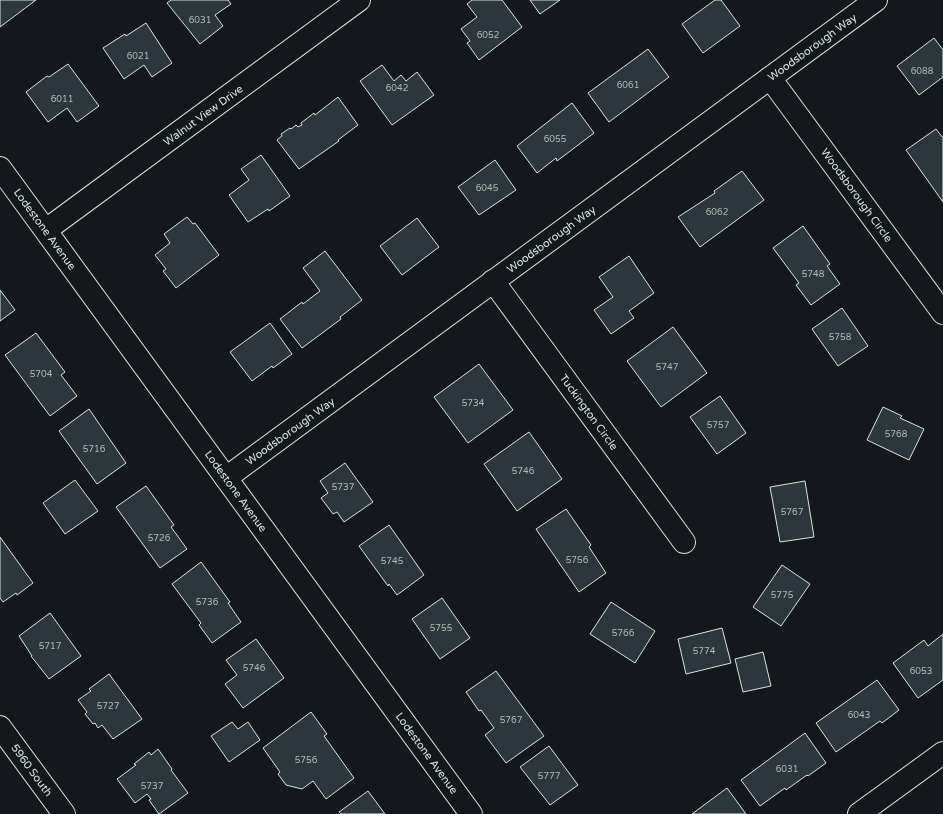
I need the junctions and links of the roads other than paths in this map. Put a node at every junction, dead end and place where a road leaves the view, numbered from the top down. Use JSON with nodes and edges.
{"nodes":[{"id":1,"x":359,"y":0,"type":"edge"},
{"id":2,"x":876,"y":0,"type":"edge"},
{"id":3,"x":770,"y":78,"type":"junction"},
{"id":4,"x":0,"y":168,"type":"edge"},
{"id":5,"x":46,"y":230,"type":"junction"},
{"id":6,"x":494,"y":281,"type":"junction"},
{"id":7,"x":943,"y":313,"type":"edge"},
{"id":8,"x":226,"y":478,"type":"junction"},
{"id":9,"x":684,"y":542,"type":"dead end"},
{"id":10,"x":0,"y":727,"type":"edge"},
{"id":11,"x":943,"y":753,"type":"edge"},
{"id":12,"x":64,"y":814,"type":"edge"},
{"id":13,"x":471,"y":814,"type":"edge"},
{"id":14,"x":859,"y":814,"type":"edge"}],
"edges":[{"from":1,"to":5,"type":"street","name":"Walnut View Drive"},
{"from":2,"to":3,"type":"street","name":"Woodsborough Way"},
{"from":3,"to":6,"type":"street","name":"Woodsborough Way"},
{"from":3,"to":7,"type":"street","name":"Woodsborough Circle"},
{"from":4,"to":5,"type":"street","name":"Lodestone Avenue"},
{"from":5,"to":8,"type":"street","name":"Lodestone Avenue"},
{"from":6,"to":8,"type":"street","name":"Woodsborough Way"},
{"from":6,"to":9,"type":"street","name":"Tuckington Circle"},
{"from":8,"to":13,"type":"street","name":"Lodestone Avenue"},
{"from":10,"to":12,"type":"street","name":"5960 South"},
{"from":11,"to":14,"type":"street"}]}
